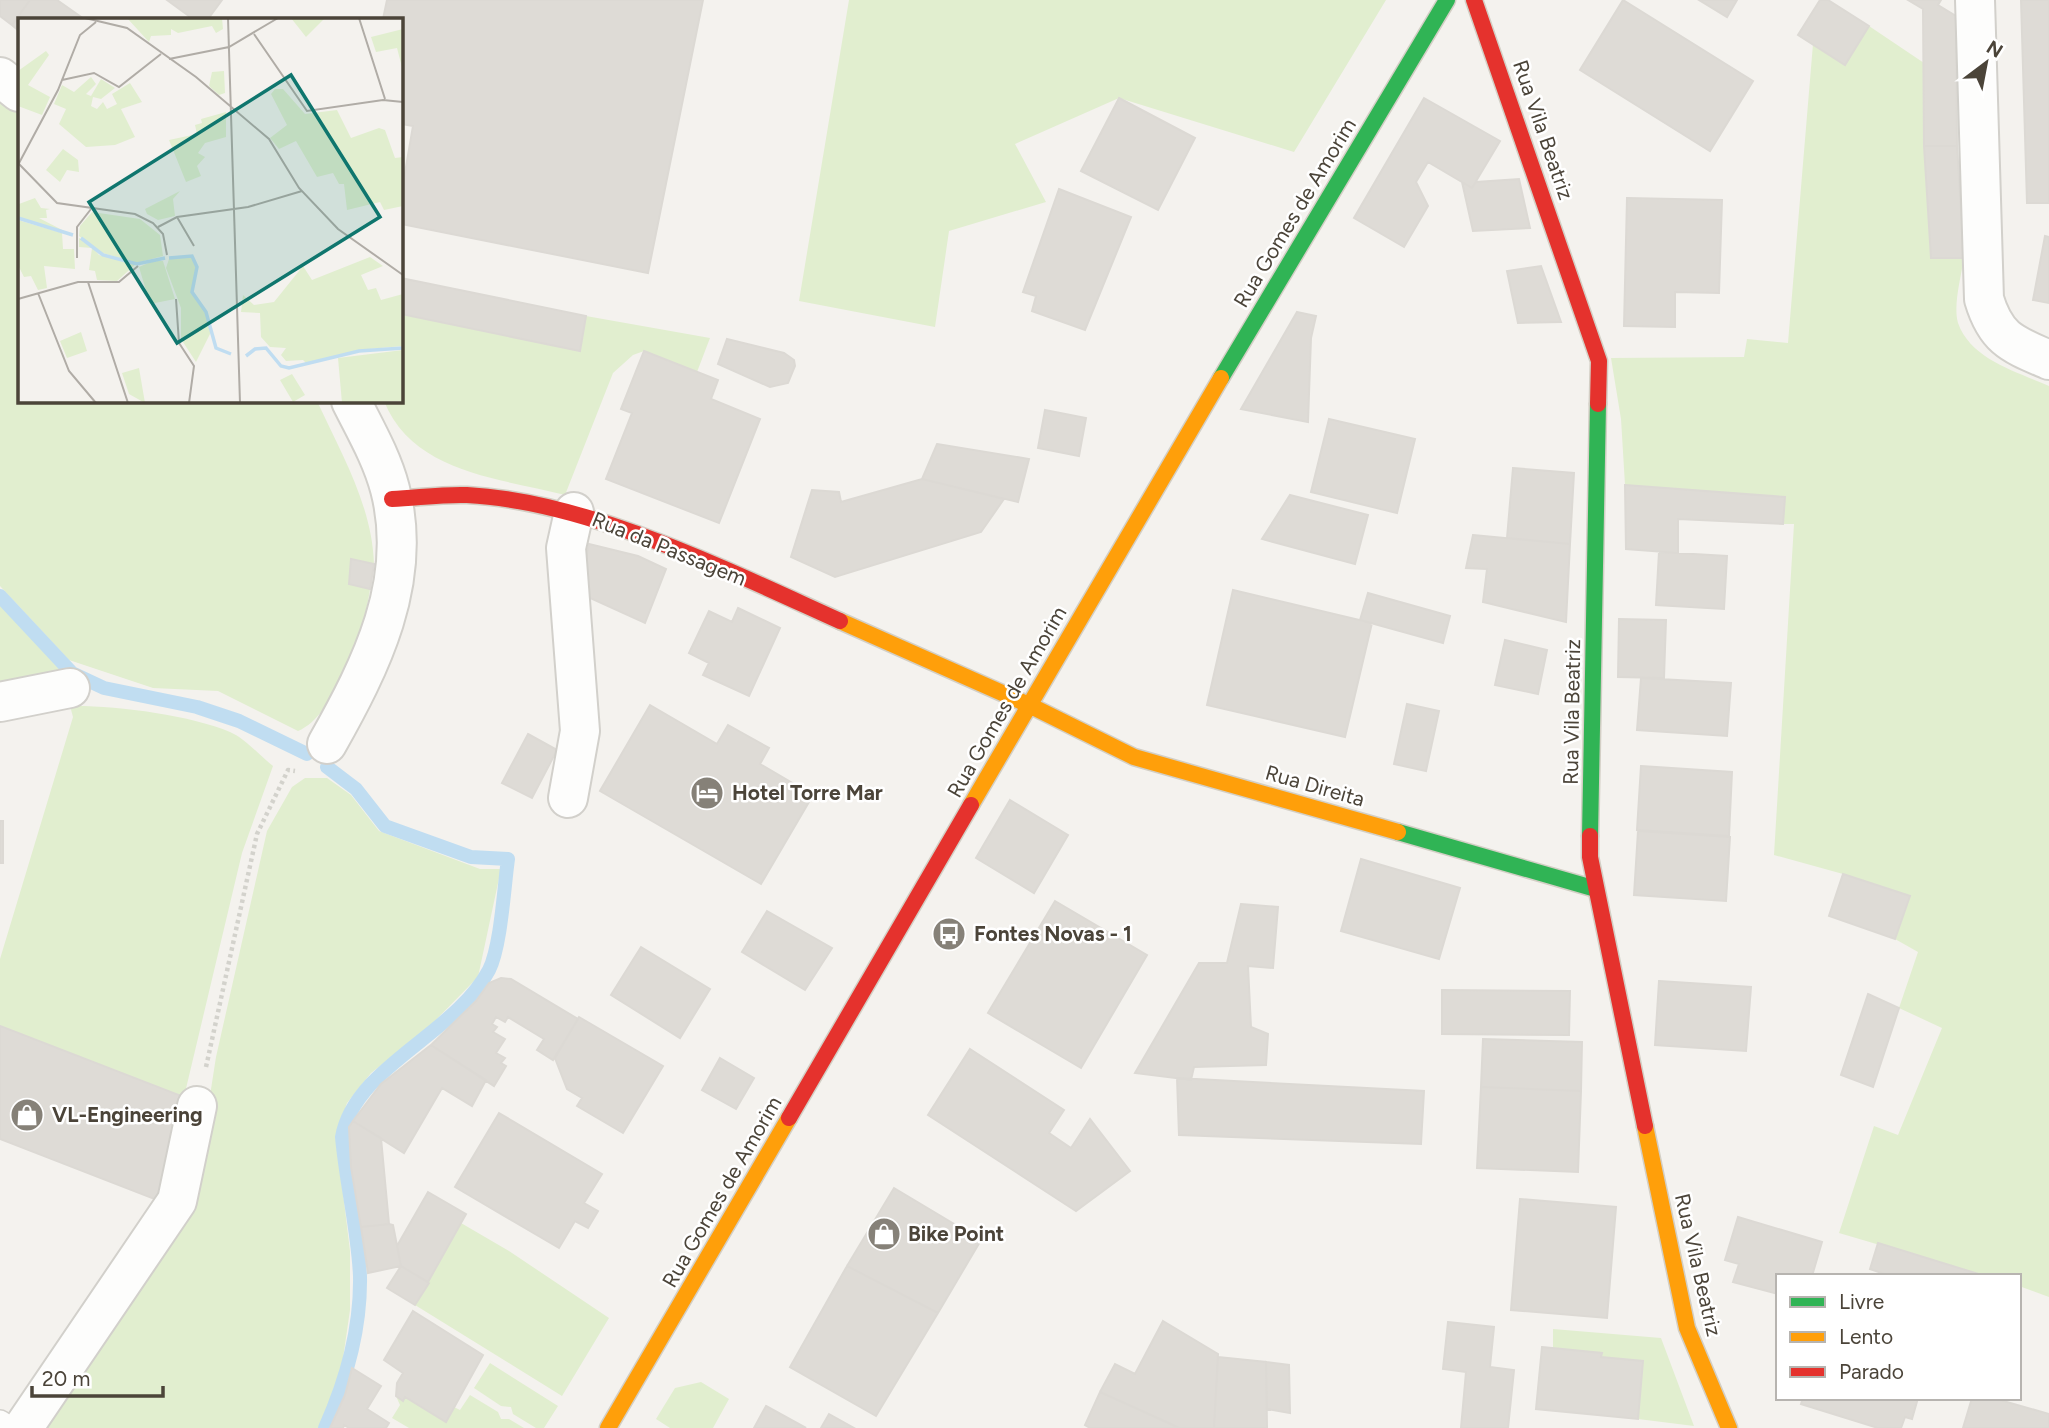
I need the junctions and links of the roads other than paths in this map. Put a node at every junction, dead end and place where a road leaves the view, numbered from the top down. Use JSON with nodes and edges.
{"nodes":[{"id":1,"x":1447,"y":0,"type":"edge"},
{"id":2,"x":1474,"y":0,"type":"edge"},
{"id":3,"x":1975,"y":0,"type":"edge"},
{"id":4,"x":0,"y":77,"type":"edge"},
{"id":5,"x":18,"y":91,"type":"edge"},
{"id":6,"x":2049,"y":360,"type":"edge"},
{"id":7,"x":351,"y":402,"type":"edge"},
{"id":8,"x":392,"y":499,"type":"junction"},
{"id":9,"x":574,"y":512,"type":"junction"},
{"id":10,"x":70,"y":688,"type":"dead end"},
{"id":11,"x":0,"y":702,"type":"edge"},
{"id":12,"x":1029,"y":705,"type":"junction"},
{"id":13,"x":317,"y":758,"type":"road end"},
{"id":14,"x":568,"y":798,"type":"dead end"},
{"id":15,"x":1597,"y":889,"type":"junction"},
{"id":16,"x":197,"y":1106,"type":"road end"},
{"id":17,"x":0,"y":1422,"type":"edge"},
{"id":18,"x":9,"y":1428,"type":"edge"},
{"id":19,"x":23,"y":1428,"type":"edge"},
{"id":20,"x":608,"y":1428,"type":"edge"},
{"id":21,"x":1729,"y":1428,"type":"edge"}],
"edges":[{"from":1,"to":12,"type":"street","name":"Rua Gomes de Amorim"},
{"from":2,"to":15,"type":"street","name":"Rua Vila Beatriz"},
{"from":3,"to":6,"type":"street"},
{"from":4,"to":5,"type":"street"},
{"from":7,"to":8,"type":"street"},
{"from":8,"to":9,"type":"street","name":"Rua da Passagem"},
{"from":8,"to":13,"type":"street"},
{"from":9,"to":12,"type":"street","name":"Rua da Passagem"},
{"from":9,"to":14,"type":"street"},
{"from":10,"to":11,"type":"street"},
{"from":12,"to":15,"type":"street","name":"Rua Direita"},
{"from":12,"to":20,"type":"street","name":"Rua Gomes de Amorim"},
{"from":15,"to":21,"type":"street","name":"Rua Vila Beatriz"},
{"from":16,"to":19,"type":"street"},
{"from":17,"to":18,"type":"lane"}]}
